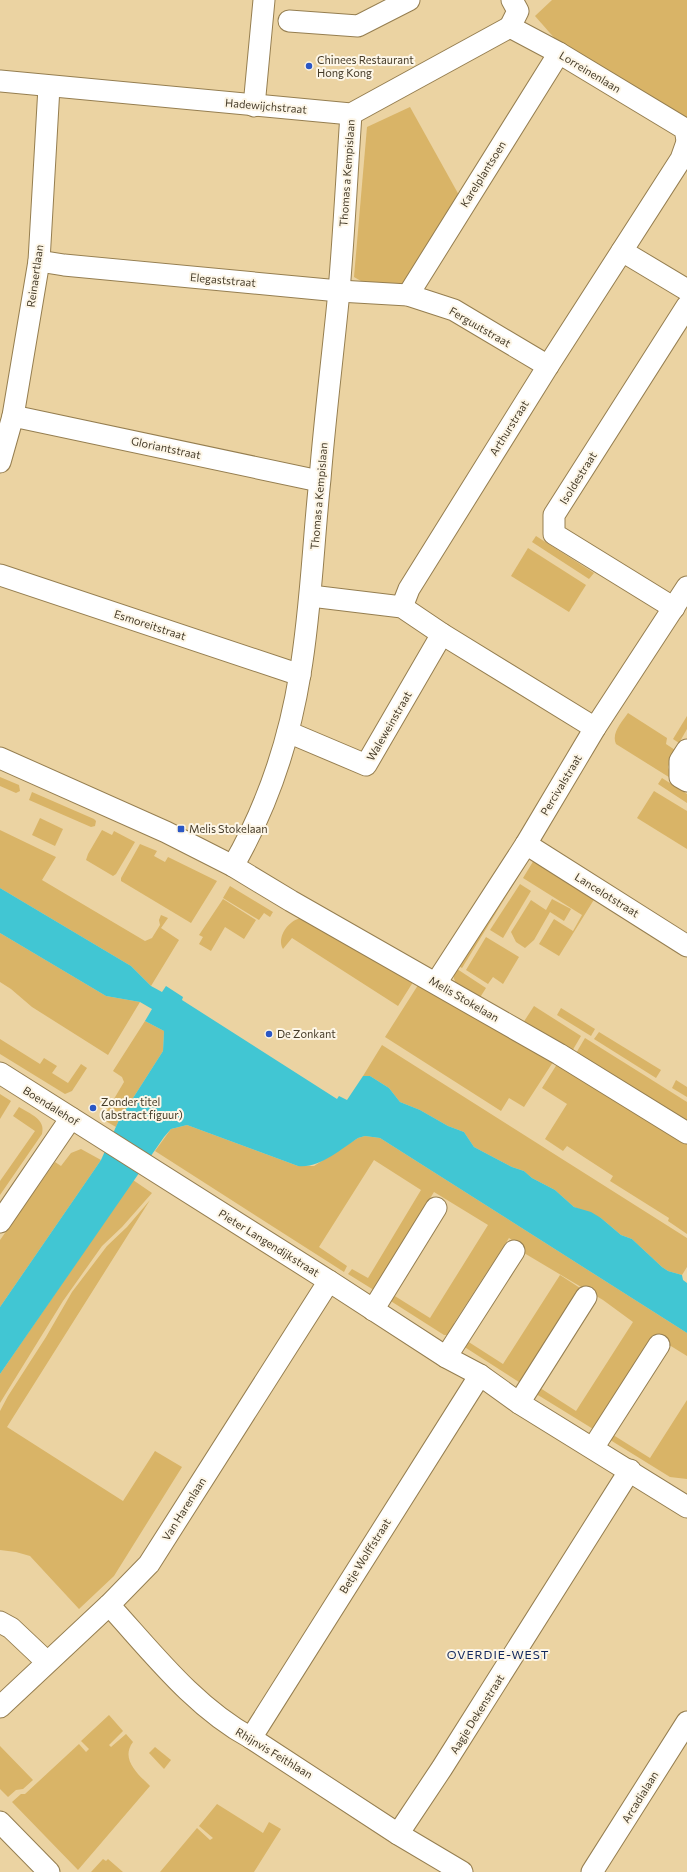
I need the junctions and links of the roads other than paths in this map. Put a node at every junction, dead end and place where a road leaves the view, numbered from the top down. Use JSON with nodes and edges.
{"nodes":[{"id":1,"x":264,"y":0,"type":"edge"},
{"id":2,"x":409,"y":0,"type":"edge"},
{"id":3,"x":512,"y":0,"type":"edge"},
{"id":4,"x":290,"y":21,"type":"dead end"},
{"id":5,"x":510,"y":27,"type":"junction"},
{"id":6,"x":559,"y":53,"type":"junction"},
{"id":7,"x":0,"y":81,"type":"edge"},
{"id":8,"x":49,"y":87,"type":"junction"},
{"id":9,"x":254,"y":106,"type":"junction"},
{"id":10,"x":351,"y":114,"type":"junction"},
{"id":11,"x":687,"y":141,"type":"edge"},
{"id":12,"x":622,"y":251,"type":"junction"},
{"id":13,"x":39,"y":261,"type":"junction"},
{"id":14,"x":687,"y":290,"type":"edge"},
{"id":15,"x":339,"y":291,"type":"junction"},
{"id":16,"x":408,"y":295,"type":"junction"},
{"id":17,"x":687,"y":306,"type":"edge"},
{"id":18,"x":548,"y":366,"type":"junction"},
{"id":19,"x":13,"y":416,"type":"junction"},
{"id":20,"x":0,"y":462,"type":"edge"},
{"id":21,"x":319,"y":481,"type":"junction"},
{"id":22,"x":0,"y":575,"type":"edge"},
{"id":23,"x":687,"y":587,"type":"edge"},
{"id":24,"x":311,"y":596,"type":"junction"},
{"id":25,"x":402,"y":607,"type":"junction"},
{"id":26,"x":674,"y":608,"type":"junction"},
{"id":27,"x":442,"y":634,"type":"junction"},
{"id":28,"x":300,"y":675,"type":"junction"},
{"id":29,"x":595,"y":728,"type":"junction"},
{"id":30,"x":288,"y":732,"type":"junction"},
{"id":31,"x":687,"y":750,"type":"edge"},
{"id":32,"x":0,"y":758,"type":"edge"},
{"id":33,"x":687,"y":781,"type":"edge"},
{"id":34,"x":526,"y":844,"type":"junction"},
{"id":35,"x":233,"y":866,"type":"junction"},
{"id":36,"x":687,"y":946,"type":"edge"},
{"id":37,"x":436,"y":983,"type":"junction"},
{"id":38,"x":0,"y":1073,"type":"edge"},
{"id":39,"x":71,"y":1118,"type":"junction"},
{"id":40,"x":687,"y":1133,"type":"edge"},
{"id":41,"x":164,"y":1178,"type":"joint"},
{"id":42,"x":436,"y":1208,"type":"dead end"},
{"id":43,"x":0,"y":1222,"type":"edge"},
{"id":44,"x":514,"y":1251,"type":"dead end"},
{"id":45,"x":329,"y":1280,"type":"junction"},
{"id":46,"x":586,"y":1297,"type":"dead end"},
{"id":47,"x":373,"y":1310,"type":"junction"},
{"id":48,"x":659,"y":1345,"type":"dead end"},
{"id":49,"x":446,"y":1357,"type":"junction"},
{"id":50,"x":480,"y":1375,"type":"junction"},
{"id":51,"x":519,"y":1403,"type":"junction"},
{"id":52,"x":594,"y":1448,"type":"junction"},
{"id":53,"x":630,"y":1470,"type":"junction"},
{"id":54,"x":687,"y":1507,"type":"edge"},
{"id":55,"x":109,"y":1605,"type":"junction"},
{"id":56,"x":0,"y":1622,"type":"edge"},
{"id":57,"x":47,"y":1662,"type":"junction"},
{"id":58,"x":0,"y":1707,"type":"edge"},
{"id":59,"x":687,"y":1722,"type":"edge"},
{"id":60,"x":251,"y":1738,"type":"junction"},
{"id":61,"x":0,"y":1822,"type":"edge"},
{"id":62,"x":398,"y":1834,"type":"junction"},
{"id":63,"x":49,"y":1872,"type":"edge"},
{"id":64,"x":462,"y":1872,"type":"edge"},
{"id":65,"x":592,"y":1872,"type":"edge"}],
"edges":[{"from":1,"to":9,"type":"street"},
{"from":2,"to":4,"type":"street"},
{"from":3,"to":5,"type":"street"},
{"from":5,"to":6,"type":"street","name":"Lorreinenlaan"},
{"from":5,"to":10,"type":"street"},
{"from":6,"to":11,"type":"street","name":"Lorreinenlaan"},
{"from":6,"to":16,"type":"street","name":"Karelplantsoen"},
{"from":7,"to":8,"type":"street","name":"Hadewijchstraat"},
{"from":8,"to":9,"type":"street","name":"Hadewijchstraat"},
{"from":8,"to":13,"type":"street","name":"Reinaertlaan"},
{"from":9,"to":10,"type":"street","name":"Hadewijchstraat"},
{"from":10,"to":15,"type":"street","name":"Thomas a Kempislaan"},
{"from":11,"to":12,"type":"street","name":"Lorreinenlaan"},
{"from":12,"to":14,"type":"street"},
{"from":12,"to":18,"type":"street","name":"Arthurstraat"},
{"from":13,"to":15,"type":"street","name":"Elegaststraat"},
{"from":13,"to":19,"type":"street","name":"Reinaertlaan"},
{"from":15,"to":16,"type":"street","name":"Elegaststraat"},
{"from":15,"to":21,"type":"street","name":"Thomas a Kempislaan"},
{"from":16,"to":18,"type":"street","name":"Ferguutstraat"},
{"from":17,"to":26,"type":"street","name":"Isoldestraat"},
{"from":18,"to":25,"type":"street","name":"Arthurstraat"},
{"from":19,"to":20,"type":"street","name":"Reinaertlaan"},
{"from":19,"to":21,"type":"street","name":"Gloriantstraat"},
{"from":21,"to":24,"type":"street","name":"Thomas a Kempislaan"},
{"from":22,"to":28,"type":"street","name":"Esmoreitstraat"},
{"from":23,"to":26,"type":"street","name":"Percivalstraat"},
{"from":24,"to":25,"type":"street"},
{"from":24,"to":28,"type":"street","name":"Thomas a Kempislaan"},
{"from":25,"to":27,"type":"street"},
{"from":26,"to":29,"type":"street","name":"Percivalstraat"},
{"from":27,"to":29,"type":"street"},
{"from":27,"to":30,"type":"street","name":"Waleweinstraat"},
{"from":28,"to":30,"type":"street","name":"Thomas a Kempislaan"},
{"from":29,"to":34,"type":"street","name":"Percivalstraat"},
{"from":30,"to":35,"type":"street","name":"Thomas a Kempislaan"},
{"from":31,"to":33,"type":"street"},
{"from":32,"to":35,"type":"street","name":"Melis Stokelaan"},
{"from":34,"to":36,"type":"street","name":"Lancelotstraat"},
{"from":34,"to":37,"type":"street","name":"Percivalstraat"},
{"from":35,"to":37,"type":"street","name":"Melis Stokelaan"},
{"from":37,"to":40,"type":"street","name":"Melis Stokelaan"},
{"from":38,"to":39,"type":"street","name":"Boendalehof"},
{"from":39,"to":41,"type":"street","name":"Boendalehof"},
{"from":39,"to":43,"type":"street"},
{"from":41,"to":45,"type":"street","name":"Pieter Langendijkstraat"},
{"from":42,"to":47,"type":"street"},
{"from":44,"to":49,"type":"street"},
{"from":45,"to":47,"type":"street","name":"Pieter Langendijkstraat"},
{"from":45,"to":55,"type":"street","name":"Van Harenlaan"},
{"from":46,"to":51,"type":"street"},
{"from":47,"to":49,"type":"street","name":"Pieter Langendijkstraat"},
{"from":48,"to":52,"type":"street"},
{"from":49,"to":50,"type":"street","name":"Pieter Langendijkstraat"},
{"from":50,"to":51,"type":"street","name":"Pieter Langendijkstraat"},
{"from":50,"to":60,"type":"street","name":"Betje Wolffstraat"},
{"from":51,"to":52,"type":"street","name":"Pieter Langendijkstraat"},
{"from":52,"to":53,"type":"street","name":"Pieter Langendijkstraat"},
{"from":53,"to":54,"type":"street","name":"Pieter Langendijkstraat"},
{"from":53,"to":62,"type":"street","name":"Aagje Dekenstraat"},
{"from":55,"to":57,"type":"street","name":"Van Harenlaan"},
{"from":55,"to":60,"type":"street","name":"Rhijnvis Feithlaan"},
{"from":56,"to":57,"type":"street"},
{"from":57,"to":58,"type":"street","name":"Van Harenlaan"},
{"from":59,"to":65,"type":"street","name":"Arcadialaan"},
{"from":60,"to":62,"type":"street","name":"Rhijnvis Feithlaan"},
{"from":61,"to":63,"type":"street"},
{"from":62,"to":64,"type":"street","name":"Rhijnvis Feithlaan"}]}
